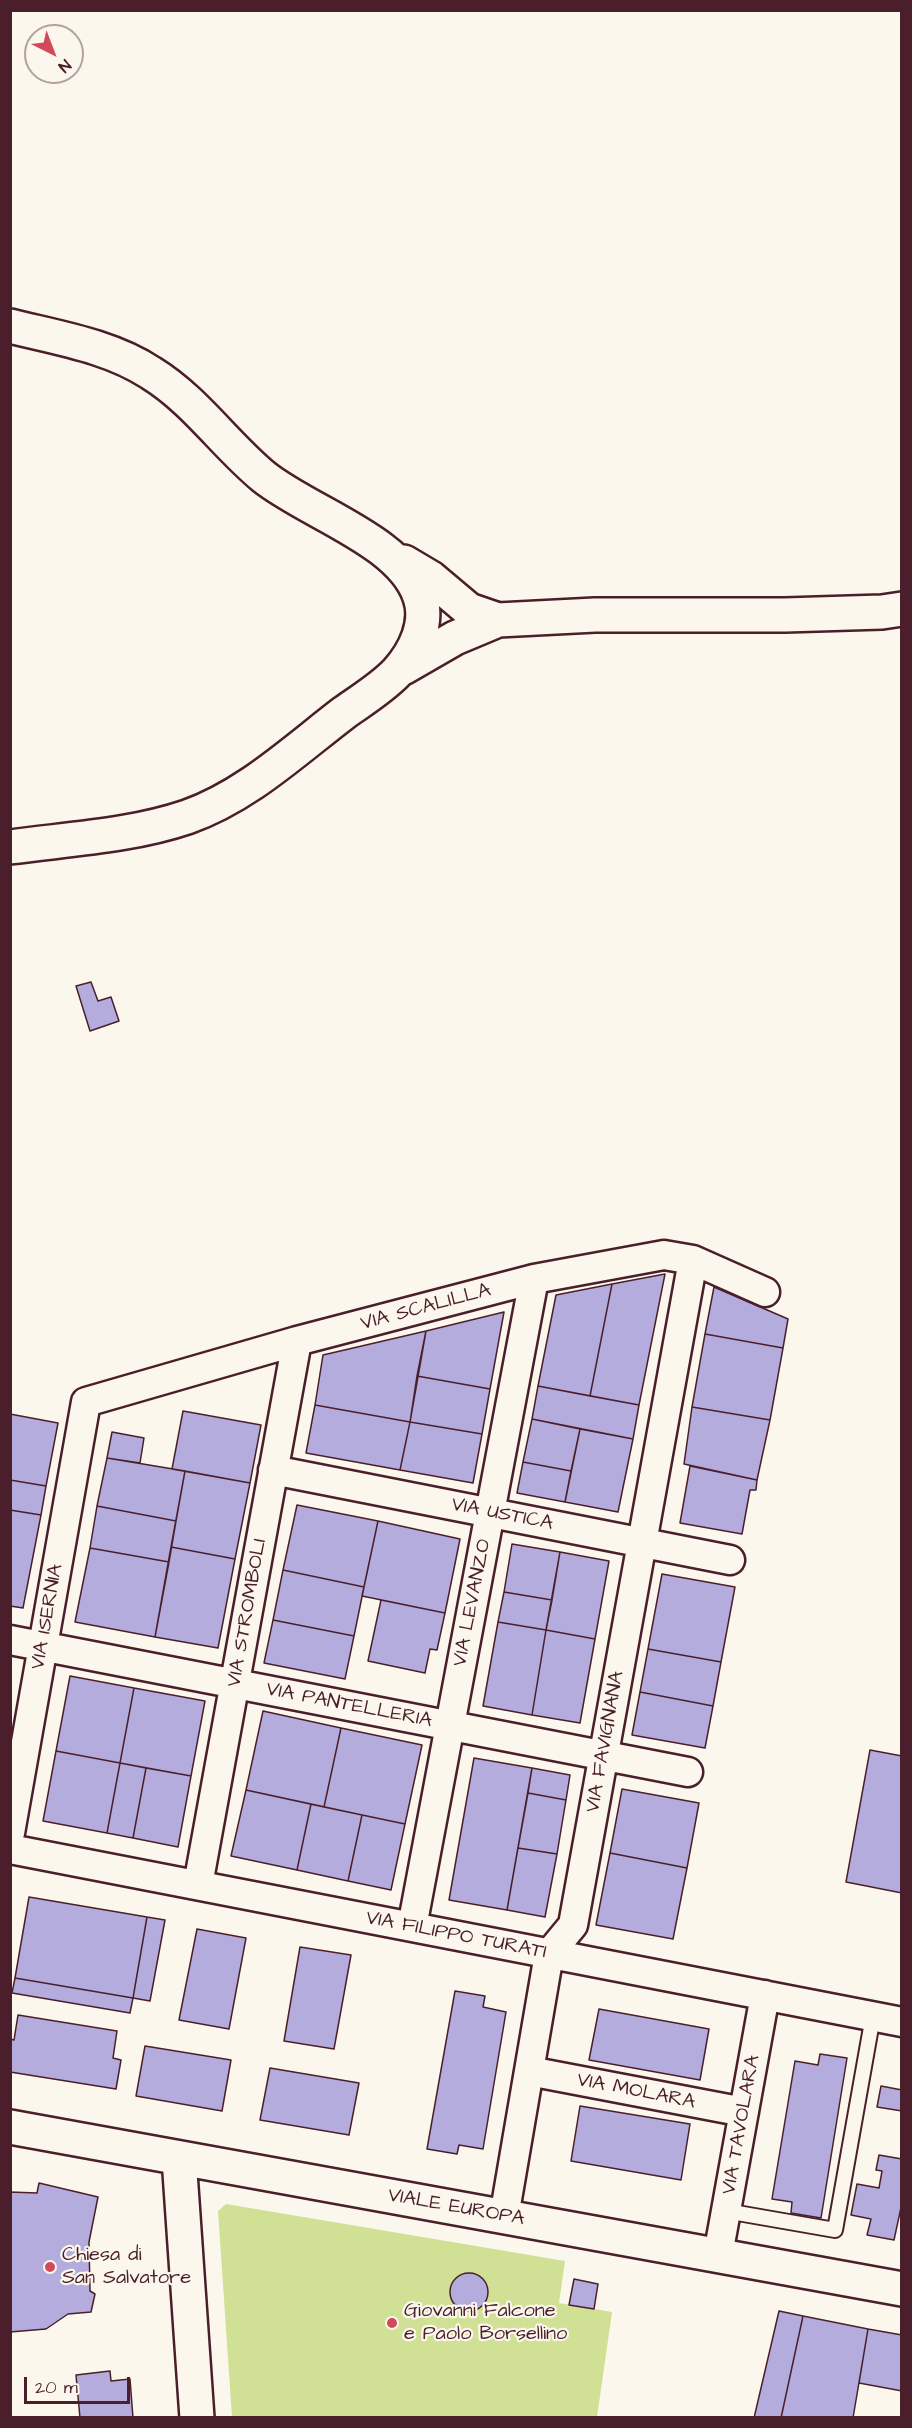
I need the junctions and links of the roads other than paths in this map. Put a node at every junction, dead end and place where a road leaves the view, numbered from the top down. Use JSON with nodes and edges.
{"nodes":[{"id":1,"x":10,"y":326,"type":"edge"},
{"id":2,"x":389,"y":553,"type":"junction"},
{"id":3,"x":902,"y":609,"type":"edge"},
{"id":4,"x":423,"y":615,"type":"junction"},
{"id":5,"x":482,"y":619,"type":"junction"},
{"id":6,"x":397,"y":672,"type":"junction"},
{"id":7,"x":10,"y":847,"type":"edge"},
{"id":8,"x":693,"y":1260,"type":"junction"},
{"id":9,"x":534,"y":1279,"type":"junction"},
{"id":10,"x":765,"y":1292,"type":"dead end"},
{"id":11,"x":297,"y":1341,"type":"junction"},
{"id":12,"x":86,"y":1402,"type":"joint"},
{"id":13,"x":273,"y":1470,"type":"junction"},
{"id":14,"x":490,"y":1512,"type":"junction"},
{"id":15,"x":642,"y":1543,"type":"junction"},
{"id":16,"x":730,"y":1560,"type":"dead end"},
{"id":17,"x":10,"y":1640,"type":"edge"},
{"id":18,"x":43,"y":1646,"type":"junction"},
{"id":19,"x":235,"y":1684,"type":"junction"},
{"id":20,"x":450,"y":1726,"type":"junction"},
{"id":21,"x":604,"y":1756,"type":"junction"},
{"id":22,"x":688,"y":1772,"type":"dead end"},
{"id":23,"x":10,"y":1833,"type":"edge"},
{"id":24,"x":10,"y":1849,"type":"edge"},
{"id":25,"x":198,"y":1885,"type":"junction"},
{"id":26,"x":412,"y":1927,"type":"junction"},
{"id":27,"x":549,"y":1954,"type":"junction"},
{"id":28,"x":765,"y":1995,"type":"junction"},
{"id":29,"x":873,"y":2016,"type":"junction"},
{"id":30,"x":902,"y":2022,"type":"edge"},
{"id":31,"x":529,"y":2071,"type":"junction"},
{"id":32,"x":744,"y":2112,"type":"junction"},
{"id":33,"x":10,"y":2127,"type":"edge"},
{"id":34,"x":179,"y":2158,"type":"junction"},
{"id":35,"x":726,"y":2211,"type":"junction"},
{"id":36,"x":504,"y":2217,"type":"junction"},
{"id":37,"x":718,"y":2255,"type":"junction"},
{"id":38,"x":902,"y":2289,"type":"edge"},
{"id":39,"x":197,"y":2418,"type":"edge"}],
"edges":[{"from":1,"to":2,"type":"street"},
{"from":2,"to":4,"type":"street"},
{"from":2,"to":5,"type":"street"},
{"from":3,"to":5,"type":"street"},
{"from":4,"to":5,"type":"street"},
{"from":4,"to":6,"type":"street"},
{"from":5,"to":6,"type":"street"},
{"from":6,"to":7,"type":"street"},
{"from":8,"to":9,"type":"street","name":"VIA SCALILLA"},
{"from":8,"to":10,"type":"street","name":"VIA SCALILLA"},
{"from":8,"to":15,"type":"street","name":"VIA FAVIGNANA"},
{"from":9,"to":11,"type":"street","name":"VIA SCALILLA"},
{"from":9,"to":14,"type":"street","name":"VIA LEVANZO"},
{"from":11,"to":12,"type":"street","name":"VIA SCALILLA"},
{"from":11,"to":13,"type":"street","name":"VIA STROMBOLI"},
{"from":12,"to":18,"type":"street","name":"VIA ISERNIA"},
{"from":13,"to":14,"type":"street","name":"VIA USTICA"},
{"from":13,"to":19,"type":"street","name":"VIA STROMBOLI"},
{"from":14,"to":15,"type":"street","name":"VIA USTICA"},
{"from":14,"to":20,"type":"street","name":"VIA LEVANZO"},
{"from":15,"to":16,"type":"street","name":"VIA USTICA"},
{"from":15,"to":21,"type":"street","name":"VIA FAVIGNANA"},
{"from":17,"to":18,"type":"street","name":"VIA PANTELLERIA"},
{"from":18,"to":19,"type":"street","name":"VIA PANTELLERIA"},
{"from":18,"to":23,"type":"street","name":"VIA ISERNIA"},
{"from":19,"to":20,"type":"street","name":"VIA PANTELLERIA"},
{"from":19,"to":25,"type":"street","name":"VIA STROMBOLI"},
{"from":20,"to":21,"type":"street","name":"VIA PANTELLERIA"},
{"from":20,"to":26,"type":"street","name":"VIA LEVANZO"},
{"from":21,"to":22,"type":"street","name":"VIA PANTELLERIA"},
{"from":21,"to":27,"type":"street","name":"VIA FAVIGNANA"},
{"from":24,"to":25,"type":"street","name":"VIA FILIPPO TURATI"},
{"from":25,"to":26,"type":"street","name":"VIA FILIPPO TURATI"},
{"from":26,"to":27,"type":"street","name":"VIA FILIPPO TURATI"},
{"from":27,"to":28,"type":"street","name":"VIA FILIPPO TURATI"},
{"from":27,"to":31,"type":"street","name":"VIA FAVIGNANA"},
{"from":28,"to":29,"type":"street","name":"VIA FILIPPO TURATI"},
{"from":28,"to":32,"type":"street","name":"VIA TAVOLARA"},
{"from":29,"to":30,"type":"street","name":"VIA FILIPPO TURATI"},
{"from":29,"to":35,"type":"lane"},
{"from":31,"to":32,"type":"street","name":"VIA MOLARA"},
{"from":31,"to":36,"type":"street","name":"VIA FAVIGNANA"},
{"from":32,"to":35,"type":"street","name":"VIA TAVOLARA"},
{"from":33,"to":34,"type":"street","name":"VIALE EUROPA"},
{"from":34,"to":36,"type":"street","name":"VIALE EUROPA"},
{"from":34,"to":39,"type":"street"},
{"from":35,"to":37,"type":"street","name":"VIA TAVOLARA"},
{"from":36,"to":37,"type":"street","name":"VIALE EUROPA"},
{"from":37,"to":38,"type":"street","name":"VIALE EUROPA"}]}
